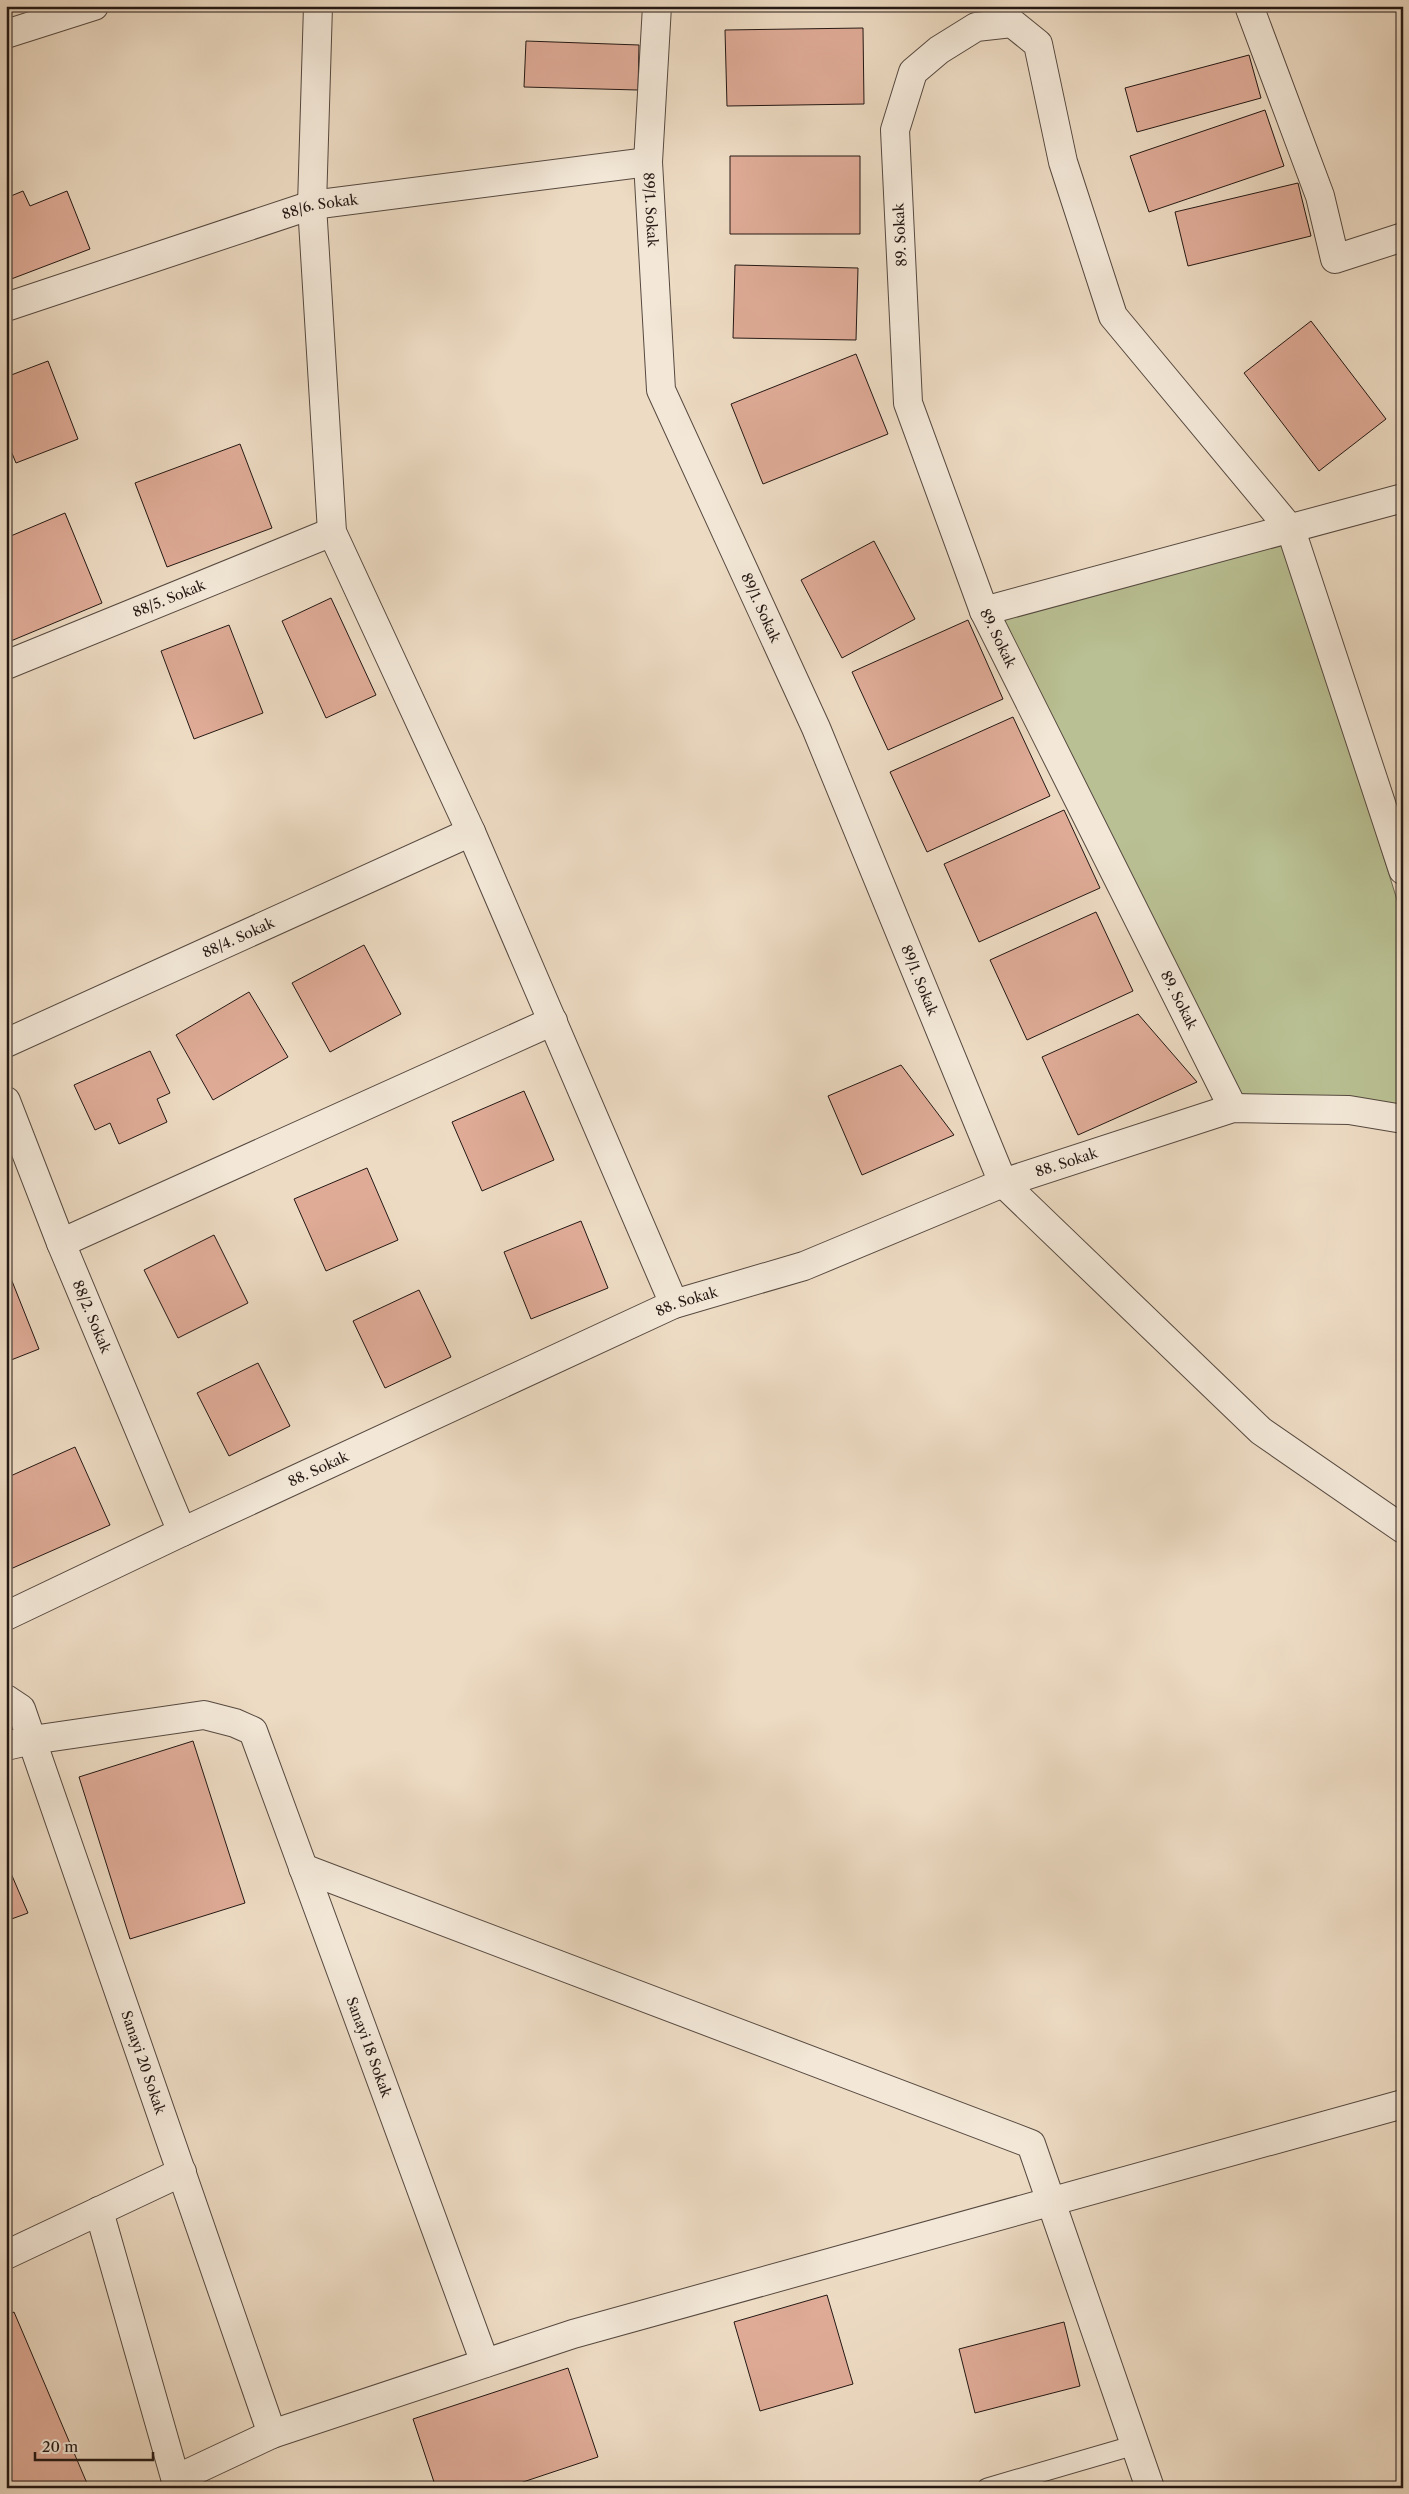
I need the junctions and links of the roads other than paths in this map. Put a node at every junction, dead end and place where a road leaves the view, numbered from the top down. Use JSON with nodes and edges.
{"nodes":[{"id":1,"x":94,"y":6,"type":"edge"},
{"id":2,"x":318,"y":6,"type":"edge"},
{"id":3,"x":657,"y":6,"type":"edge"},
{"id":4,"x":1249,"y":6,"type":"edge"},
{"id":5,"x":6,"y":34,"type":"edge"},
{"id":6,"x":648,"y":162,"type":"junction"},
{"id":7,"x":312,"y":205,"type":"junction"},
{"id":8,"x":1403,"y":238,"type":"edge"},
{"id":9,"x":6,"y":306,"type":"edge"},
{"id":10,"x":1403,"y":498,"type":"edge"},
{"id":11,"x":1291,"y":530,"type":"junction"},
{"id":12,"x":332,"y":532,"type":"junction"},
{"id":13,"x":984,"y":611,"type":"junction"},
{"id":14,"x":6,"y":665,"type":"edge"},
{"id":15,"x":471,"y":832,"type":"junction"},
{"id":16,"x":1403,"y":870,"type":"edge"},
{"id":17,"x":553,"y":1021,"type":"junction"},
{"id":18,"x":6,"y":1043,"type":"edge"},
{"id":19,"x":6,"y":1101,"type":"edge"},
{"id":20,"x":1233,"y":1108,"type":"junction"},
{"id":21,"x":1403,"y":1119,"type":"edge"},
{"id":22,"x":1003,"y":1182,"type":"junction"},
{"id":23,"x":61,"y":1244,"type":"junction"},
{"id":24,"x":674,"y":1304,"type":"junction"},
{"id":25,"x":1403,"y":1529,"type":"edge"},
{"id":26,"x":182,"y":1532,"type":"junction"},
{"id":27,"x":6,"y":1616,"type":"edge"},
{"id":28,"x":6,"y":1699,"type":"edge"},
{"id":29,"x":32,"y":1740,"type":"junction"},
{"id":30,"x":6,"y":1746,"type":"edge"},
{"id":31,"x":302,"y":1868,"type":"junction"},
{"id":32,"x":1403,"y":2104,"type":"edge"},
{"id":33,"x":182,"y":2172,"type":"junction"},
{"id":34,"x":1050,"y":2202,"type":"junction"},
{"id":35,"x":99,"y":2211,"type":"junction"},
{"id":36,"x":6,"y":2255,"type":"edge"},
{"id":37,"x":485,"y":2363,"type":"junction"},
{"id":38,"x":272,"y":2434,"type":"junction"},
{"id":39,"x":1135,"y":2445,"type":"junction"},
{"id":40,"x":177,"y":2483,"type":"edge"},
{"id":41,"x":987,"y":2488,"type":"edge"},
{"id":42,"x":1150,"y":2488,"type":"edge"}],
"edges":[{"from":1,"to":5,"type":"street"},
{"from":2,"to":7,"type":"street"},
{"from":3,"to":6,"type":"street","name":"89/1. Sokak"},
{"from":4,"to":8,"type":"street"},
{"from":6,"to":7,"type":"street","name":"88/6. Sokak"},
{"from":6,"to":22,"type":"street","name":"89/1. Sokak"},
{"from":7,"to":9,"type":"street","name":"88/6. Sokak"},
{"from":7,"to":12,"type":"street"},
{"from":10,"to":11,"type":"street"},
{"from":11,"to":13,"type":"street"},
{"from":11,"to":13,"type":"street","name":"89. Sokak"},
{"from":11,"to":16,"type":"street"},
{"from":12,"to":14,"type":"street","name":"88/5. Sokak"},
{"from":12,"to":15,"type":"street"},
{"from":13,"to":20,"type":"street","name":"89. Sokak"},
{"from":15,"to":17,"type":"street"},
{"from":15,"to":18,"type":"street","name":"88/4. Sokak"},
{"from":17,"to":23,"type":"street"},
{"from":17,"to":24,"type":"street"},
{"from":19,"to":23,"type":"street","name":"88/2. Sokak"},
{"from":20,"to":21,"type":"street","name":"88. Sokak"},
{"from":20,"to":22,"type":"street","name":"88. Sokak"},
{"from":22,"to":24,"type":"street","name":"88. Sokak"},
{"from":22,"to":25,"type":"street"},
{"from":23,"to":26,"type":"street","name":"88/2. Sokak"},
{"from":24,"to":26,"type":"street","name":"88. Sokak"},
{"from":26,"to":27,"type":"street","name":"88. Sokak"},
{"from":28,"to":29,"type":"street","name":"Sanayi 20 Sokak"},
{"from":29,"to":30,"type":"street"},
{"from":29,"to":31,"type":"street","name":"Sanayi 18 Sokak"},
{"from":29,"to":33,"type":"street","name":"Sanayi 20 Sokak"},
{"from":31,"to":34,"type":"street"},
{"from":31,"to":37,"type":"street","name":"Sanayi 18 Sokak"},
{"from":32,"to":34,"type":"street"},
{"from":33,"to":35,"type":"street"},
{"from":33,"to":38,"type":"street","name":"Sanayi 20 Sokak"},
{"from":34,"to":37,"type":"street"},
{"from":34,"to":39,"type":"street"},
{"from":35,"to":36,"type":"street"},
{"from":35,"to":40,"type":"street"},
{"from":37,"to":38,"type":"street"},
{"from":38,"to":40,"type":"street"},
{"from":39,"to":41,"type":"lane"},
{"from":39,"to":42,"type":"street"}]}
